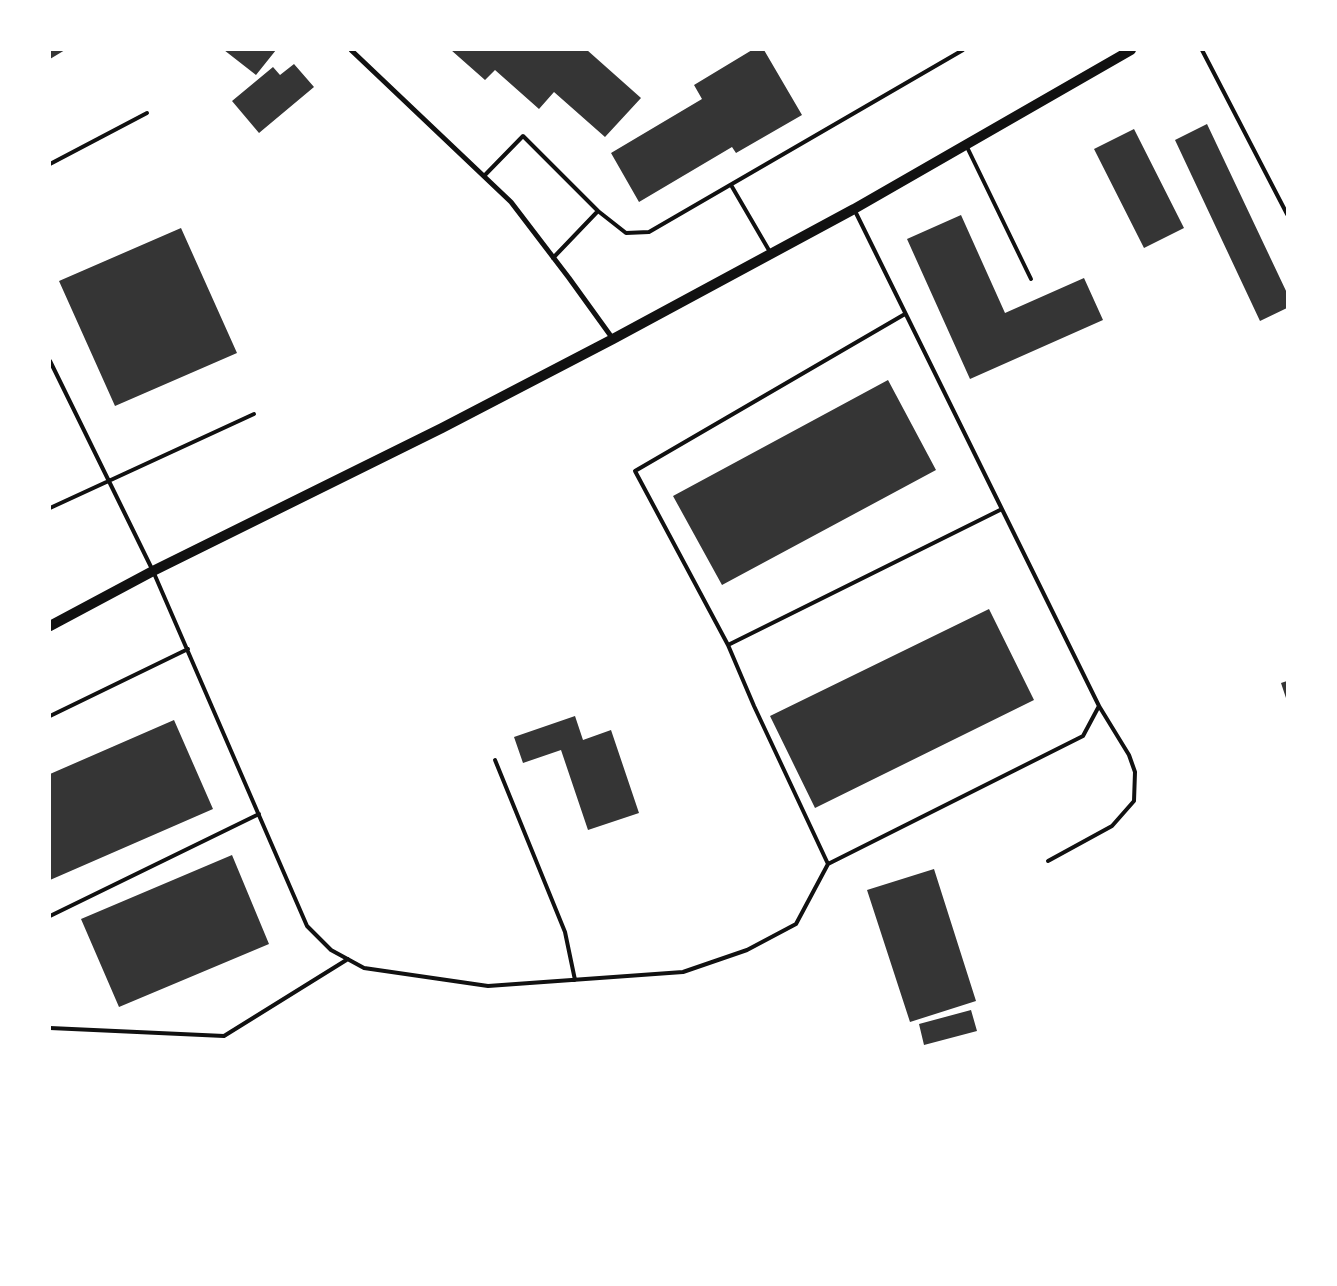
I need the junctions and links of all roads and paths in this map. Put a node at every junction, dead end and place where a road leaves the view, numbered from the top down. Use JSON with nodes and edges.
{"nodes":[{"id":1,"x":351,"y":50,"type":"edge"},
{"id":2,"x":963,"y":50,"type":"edge"},
{"id":3,"x":1131,"y":50,"type":"edge"},
{"id":4,"x":1202,"y":50,"type":"edge"},
{"id":5,"x":147,"y":114,"type":"dead end"},
{"id":6,"x":966,"y":145,"type":"junction"},
{"id":7,"x":50,"y":164,"type":"edge"},
{"id":8,"x":484,"y":176,"type":"junction"},
{"id":9,"x":731,"y":185,"type":"junction"},
{"id":10,"x":854,"y":209,"type":"junction"},
{"id":11,"x":598,"y":211,"type":"junction"},
{"id":12,"x":1287,"y":214,"type":"edge"},
{"id":13,"x":771,"y":253,"type":"junction"},
{"id":14,"x":553,"y":258,"type":"junction"},
{"id":15,"x":1031,"y":279,"type":"dead end"},
{"id":16,"x":905,"y":314,"type":"junction"},
{"id":17,"x":613,"y":339,"type":"junction"},
{"id":18,"x":50,"y":361,"type":"edge"},
{"id":19,"x":254,"y":414,"type":"dead end"},
{"id":20,"x":108,"y":480,"type":"junction"},
{"id":21,"x":50,"y":508,"type":"edge"},
{"id":22,"x":1002,"y":509,"type":"junction"},
{"id":23,"x":153,"y":571,"type":"junction"},
{"id":24,"x":50,"y":626,"type":"edge"},
{"id":25,"x":728,"y":645,"type":"junction"},
{"id":26,"x":188,"y":649,"type":"junction"},
{"id":27,"x":1099,"y":706,"type":"junction"},
{"id":28,"x":50,"y":716,"type":"edge"},
{"id":29,"x":495,"y":760,"type":"dead end"},
{"id":30,"x":259,"y":814,"type":"junction"},
{"id":31,"x":1048,"y":862,"type":"dead end"},
{"id":32,"x":828,"y":864,"type":"junction"},
{"id":33,"x":50,"y":916,"type":"edge"},
{"id":34,"x":348,"y":959,"type":"junction"},
{"id":35,"x":575,"y":980,"type":"junction"},
{"id":36,"x":50,"y":1028,"type":"edge"}],
"edges":[{"from":1,"to":8,"type":"street"},
{"from":2,"to":9,"type":"lane"},
{"from":3,"to":6,"type":"main road"},
{"from":4,"to":12,"type":"lane"},
{"from":5,"to":7,"type":"lane"},
{"from":6,"to":10,"type":"main road"},
{"from":6,"to":15,"type":"lane"},
{"from":8,"to":11,"type":"lane"},
{"from":8,"to":14,"type":"street"},
{"from":9,"to":11,"type":"lane"},
{"from":9,"to":13,"type":"lane"},
{"from":10,"to":13,"type":"main road"},
{"from":10,"to":16,"type":"lane"},
{"from":11,"to":14,"type":"lane"},
{"from":13,"to":17,"type":"main road"},
{"from":14,"to":17,"type":"street"},
{"from":16,"to":22,"type":"lane"},
{"from":16,"to":25,"type":"lane"},
{"from":17,"to":23,"type":"main road"},
{"from":18,"to":20,"type":"lane"},
{"from":19,"to":20,"type":"lane"},
{"from":20,"to":21,"type":"lane"},
{"from":20,"to":23,"type":"lane"},
{"from":22,"to":25,"type":"lane"},
{"from":22,"to":27,"type":"lane"},
{"from":23,"to":24,"type":"main road"},
{"from":23,"to":26,"type":"lane"},
{"from":25,"to":32,"type":"lane"},
{"from":26,"to":28,"type":"lane"},
{"from":26,"to":30,"type":"lane"},
{"from":27,"to":31,"type":"lane"},
{"from":27,"to":32,"type":"lane"},
{"from":29,"to":35,"type":"lane"},
{"from":30,"to":33,"type":"lane"},
{"from":30,"to":34,"type":"lane"},
{"from":32,"to":35,"type":"lane"},
{"from":34,"to":35,"type":"lane"},
{"from":34,"to":36,"type":"lane"}]}
